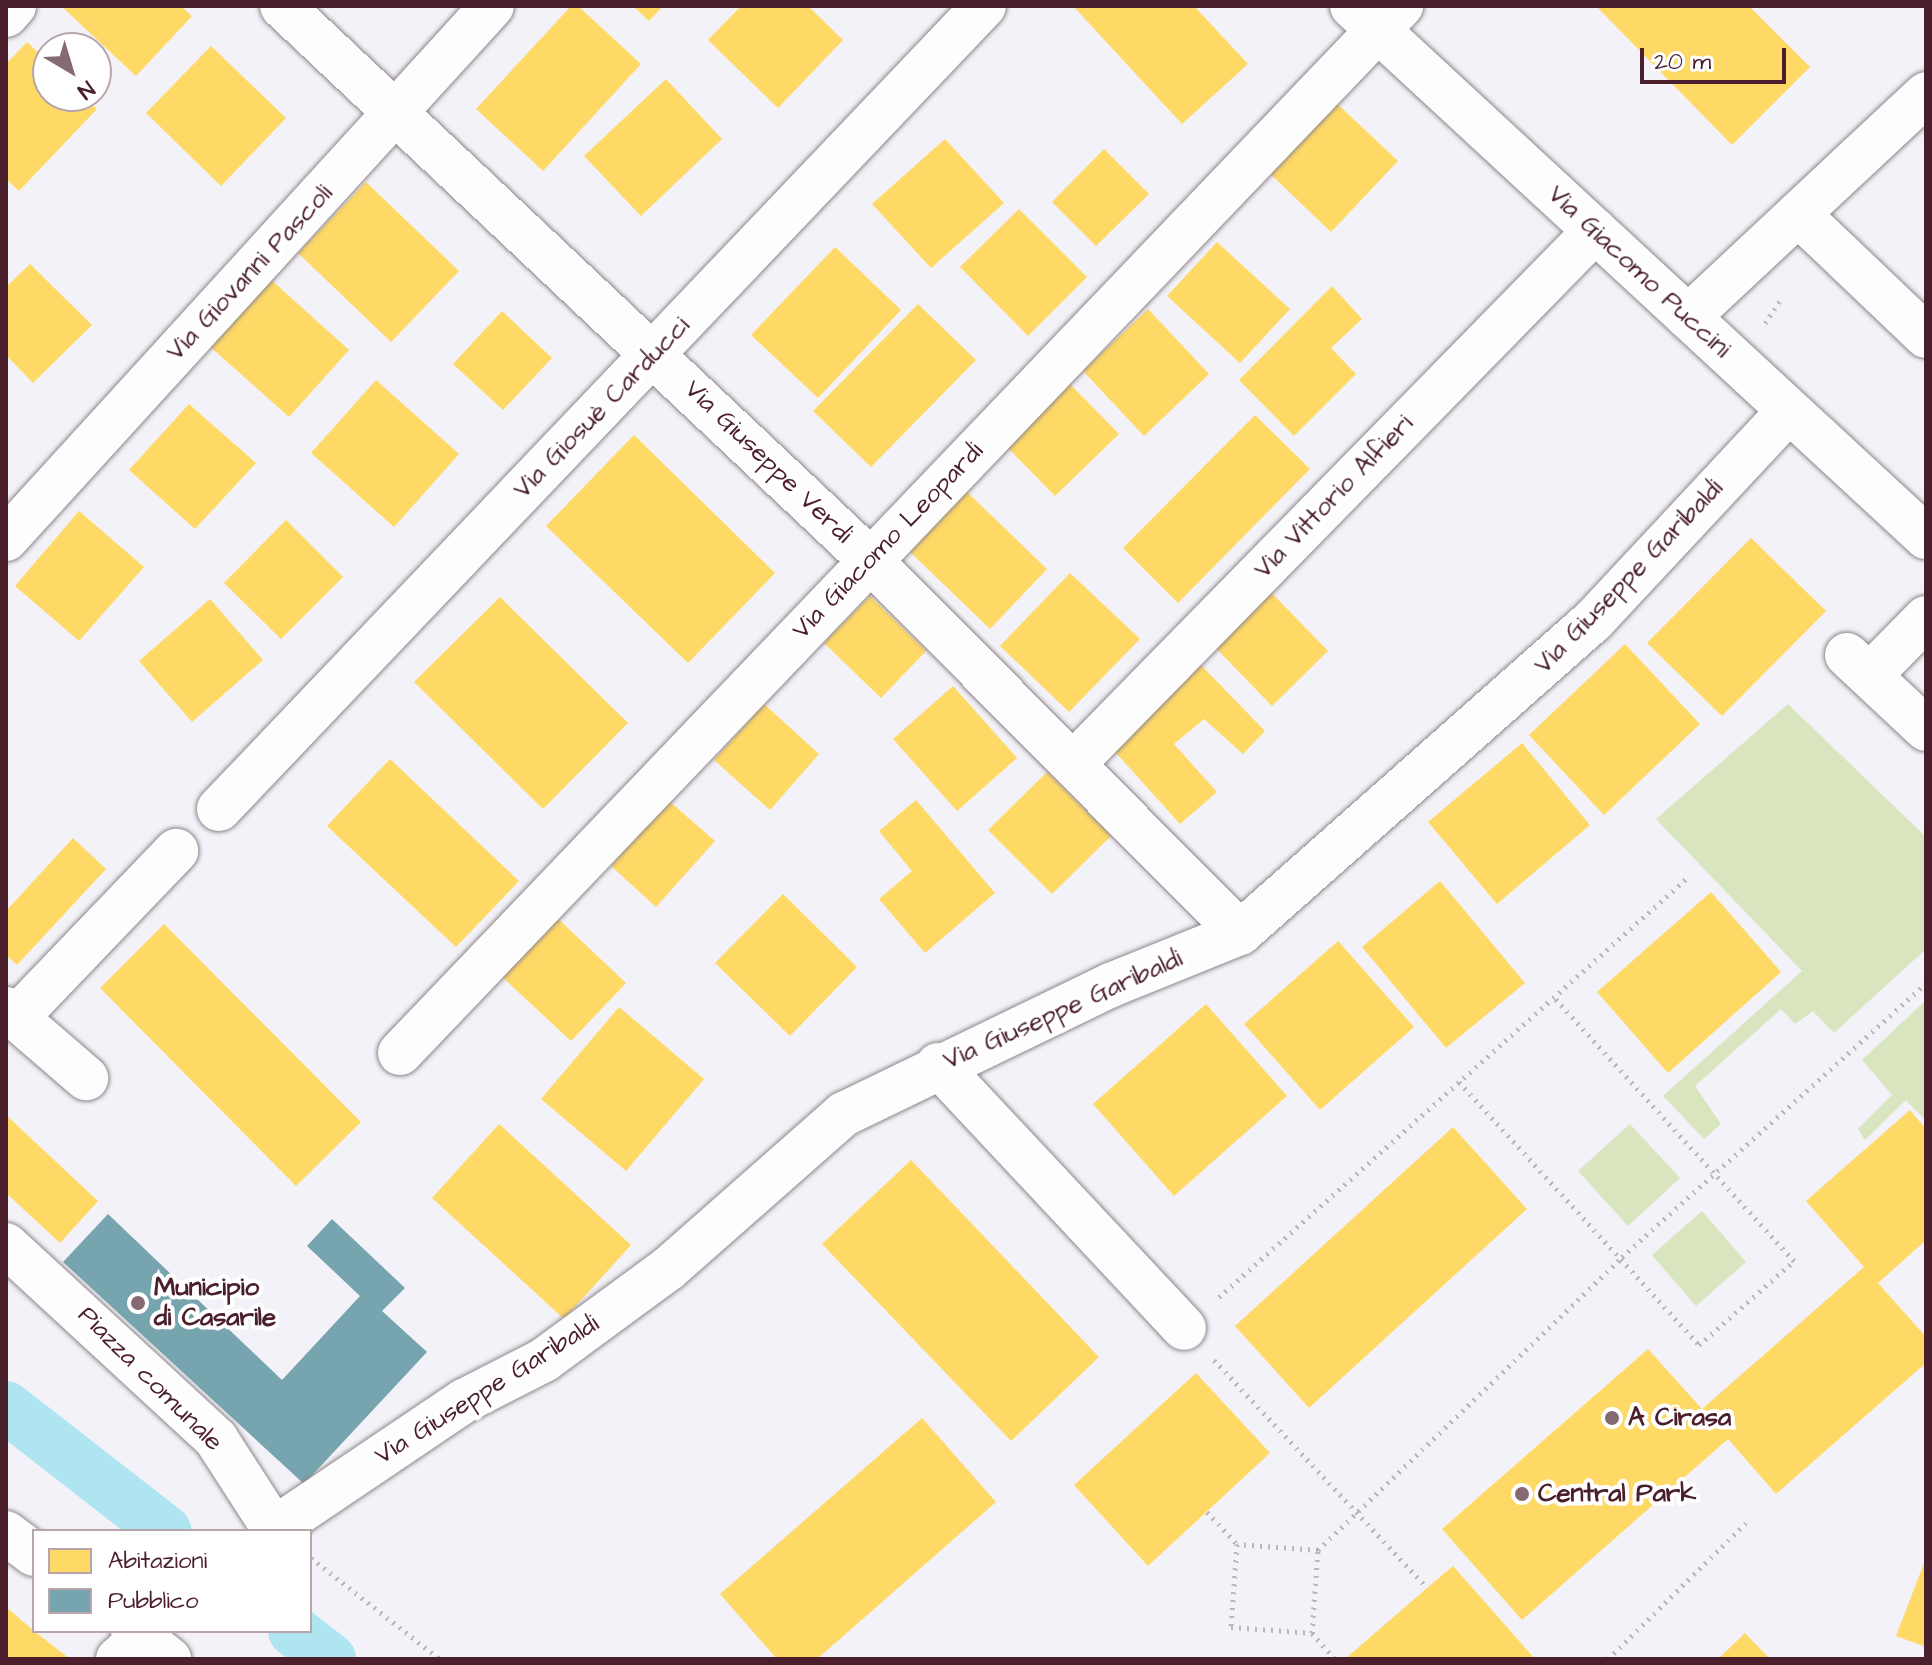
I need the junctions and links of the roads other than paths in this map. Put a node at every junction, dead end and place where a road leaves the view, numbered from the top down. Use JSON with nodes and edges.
{"nodes":[{"id":1,"x":14,"y":6,"type":"edge"},
{"id":2,"x":282,"y":6,"type":"edge"},
{"id":3,"x":492,"y":6,"type":"edge"},
{"id":4,"x":984,"y":6,"type":"edge"},
{"id":5,"x":1377,"y":14,"type":"edge"},
{"id":6,"x":6,"y":15,"type":"edge"},
{"id":7,"x":1926,"y":94,"type":"edge"},
{"id":8,"x":397,"y":113,"type":"junction"},
{"id":9,"x":1788,"y":223,"type":"junction"},
{"id":10,"x":1595,"y":231,"type":"junction"},
{"id":11,"x":1688,"y":317,"type":"junction"},
{"id":12,"x":1926,"y":336,"type":"edge"},
{"id":13,"x":654,"y":353,"type":"junction"},
{"id":14,"x":1789,"y":411,"type":"junction"},
{"id":15,"x":1926,"y":537,"type":"edge"},
{"id":16,"x":6,"y":539,"type":"edge"},
{"id":17,"x":870,"y":560,"type":"junction"},
{"id":18,"x":1926,"y":618,"type":"edge"},
{"id":19,"x":1926,"y":729,"type":"edge"},
{"id":20,"x":1074,"y":763,"type":"junction"},
{"id":21,"x":219,"y":809,"type":"dead end"},
{"id":22,"x":176,"y":851,"type":"dead end"},
{"id":23,"x":1240,"y":933,"type":"junction"},
{"id":24,"x":11,"y":1014,"type":"edge"},
{"id":25,"x":400,"y":1053,"type":"dead end"},
{"id":26,"x":938,"y":1065,"type":"junction"},
{"id":27,"x":86,"y":1078,"type":"dead end"},
{"id":28,"x":6,"y":1245,"type":"edge"},
{"id":29,"x":1184,"y":1328,"type":"road end"},
{"id":30,"x":272,"y":1529,"type":"edge"},
{"id":31,"x":274,"y":1529,"type":"edge"},
{"id":32,"x":6,"y":1533,"type":"edge"},
{"id":33,"x":32,"y":1552,"type":"edge"}],
"edges":[{"from":1,"to":6,"type":"street"},
{"from":2,"to":8,"type":"street","name":"Via Giuseppe Verdi"},
{"from":3,"to":8,"type":"street","name":"Via Giovanni Pascoli"},
{"from":4,"to":13,"type":"street","name":"Via Giosuè Carducci"},
{"from":5,"to":10,"type":"street","name":"Via Giacomo Puccini"},
{"from":5,"to":17,"type":"street","name":"Via Giacomo Leopardi"},
{"from":7,"to":9,"type":"street"},
{"from":8,"to":13,"type":"street","name":"Via Giuseppe Verdi"},
{"from":8,"to":16,"type":"street","name":"Via Giovanni Pascoli"},
{"from":9,"to":11,"type":"street"},
{"from":9,"to":12,"type":"street"},
{"from":10,"to":11,"type":"street","name":"Via Giacomo Puccini"},
{"from":10,"to":20,"type":"street","name":"Via Vittorio Alfieri"},
{"from":11,"to":14,"type":"street","name":"Via Giacomo Puccini"},
{"from":13,"to":17,"type":"street","name":"Via Giuseppe Verdi"},
{"from":13,"to":21,"type":"street","name":"Via Giosuè Carducci"},
{"from":14,"to":15,"type":"street","name":"Via Giacomo Puccini"},
{"from":14,"to":23,"type":"street","name":"Via Giuseppe Garibaldi"},
{"from":17,"to":20,"type":"street","name":"Via Giuseppe Verdi"},
{"from":17,"to":25,"type":"street","name":"Via Giacomo Leopardi"},
{"from":18,"to":19,"type":"street"},
{"from":20,"to":23,"type":"street","name":"Via Giuseppe Verdi"},
{"from":22,"to":24,"type":"street"},
{"from":23,"to":26,"type":"street","name":"Via Giuseppe Garibaldi"},
{"from":24,"to":27,"type":"street"},
{"from":26,"to":29,"type":"street"},
{"from":26,"to":31,"type":"street","name":"Via Giuseppe Garibaldi"},
{"from":28,"to":30,"type":"street","name":"Piazza comunale"},
{"from":32,"to":33,"type":"street"}]}
